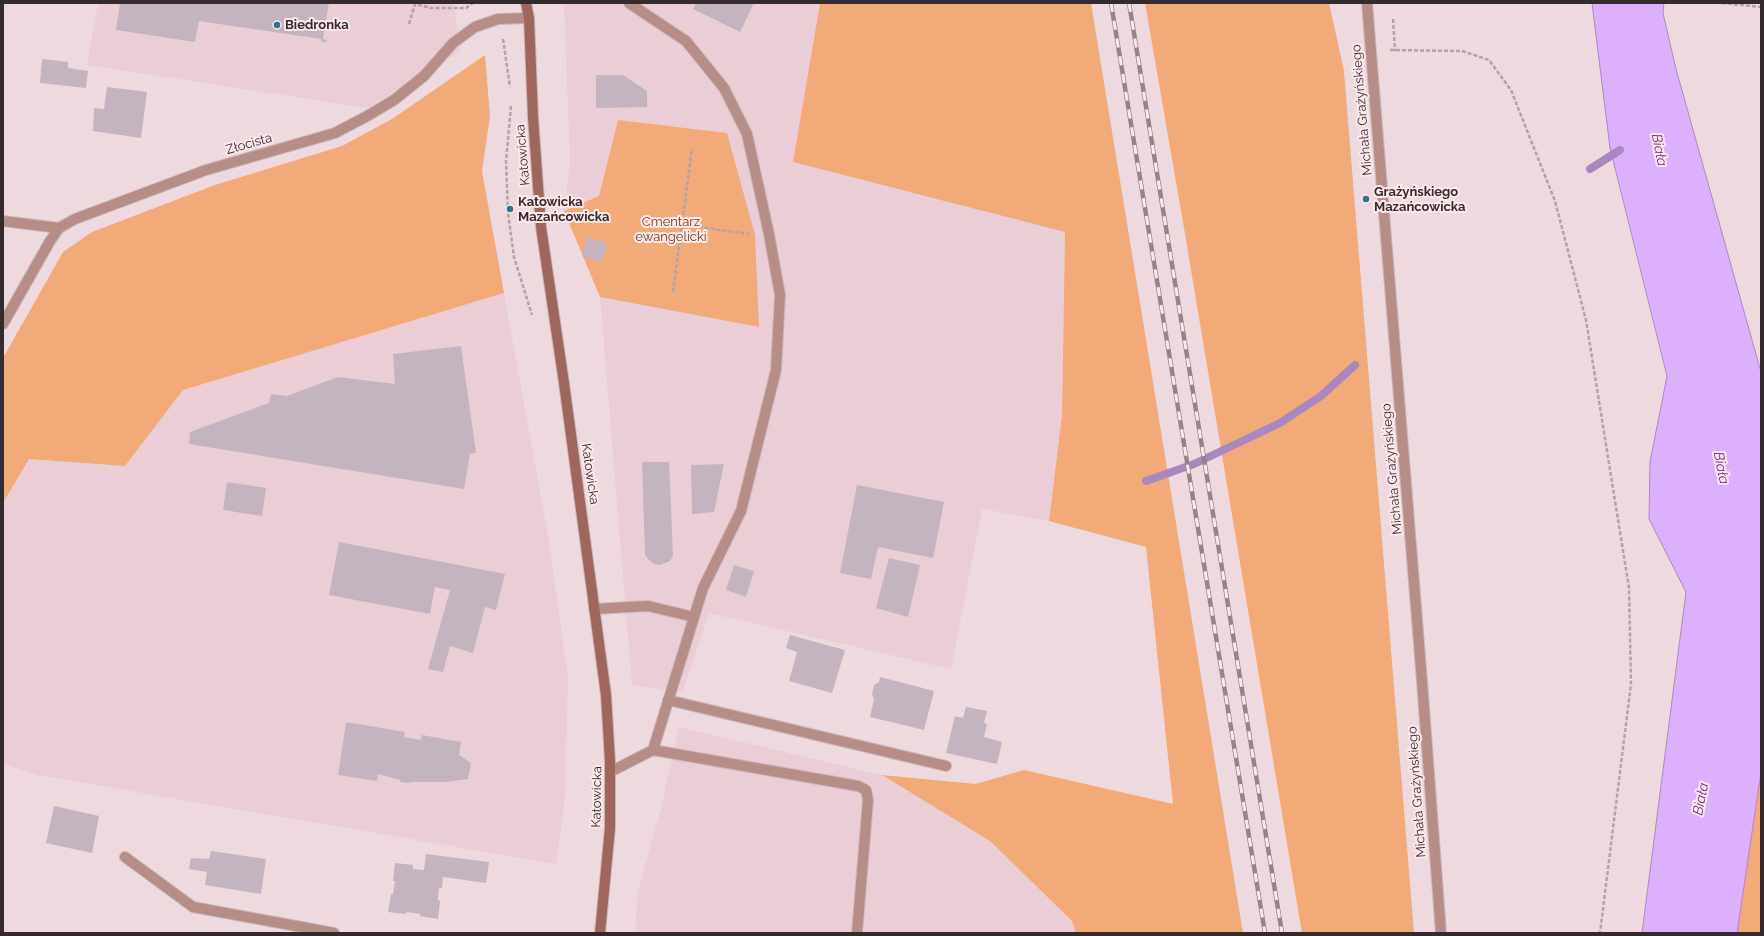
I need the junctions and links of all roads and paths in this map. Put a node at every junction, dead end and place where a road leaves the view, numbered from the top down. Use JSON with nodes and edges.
{"nodes":[{"id":1,"x":474,"y":3,"type":"edge"},
{"id":2,"x":526,"y":3,"type":"edge"},
{"id":3,"x":531,"y":3,"type":"edge"},
{"id":4,"x":629,"y":3,"type":"edge"},
{"id":5,"x":1367,"y":3,"type":"edge"},
{"id":6,"x":1722,"y":3,"type":"edge"},
{"id":7,"x":1761,"y":7,"type":"edge"},
{"id":8,"x":529,"y":18,"type":"junction"},
{"id":9,"x":1393,"y":19,"type":"dead end"},
{"id":10,"x":498,"y":20,"type":"junction"},
{"id":11,"x":409,"y":24,"type":"dead end"},
{"id":12,"x":1370,"y":50,"type":"junction"},
{"id":13,"x":1395,"y":50,"type":"junction"},
{"id":14,"x":510,"y":89,"type":"dead end"},
{"id":15,"x":511,"y":102,"type":"dead end"},
{"id":16,"x":692,"y":148,"type":"dead end"},
{"id":17,"x":3,"y":221,"type":"edge"},
{"id":18,"x":657,"y":221,"type":"dead end"},
{"id":19,"x":682,"y":225,"type":"junction"},
{"id":20,"x":59,"y":228,"type":"junction"},
{"id":21,"x":769,"y":234,"type":"junction"},
{"id":22,"x":673,"y":292,"type":"dead end"},
{"id":23,"x":532,"y":317,"type":"dead end"},
{"id":24,"x":3,"y":324,"type":"edge"},
{"id":25,"x":594,"y":609,"type":"junction"},
{"id":26,"x":694,"y":617,"type":"junction"},
{"id":27,"x":668,"y":700,"type":"junction"},
{"id":28,"x":653,"y":750,"type":"junction"},
{"id":29,"x":946,"y":766,"type":"dead end"},
{"id":30,"x":610,"y":772,"type":"junction"},
{"id":31,"x":125,"y":857,"type":"dead end"},
{"id":32,"x":334,"y":933,"type":"edge"},
{"id":33,"x":600,"y":933,"type":"edge"},
{"id":34,"x":857,"y":933,"type":"edge"},
{"id":35,"x":1441,"y":933,"type":"edge"},
{"id":36,"x":1600,"y":933,"type":"edge"}],
"edges":[{"from":1,"to":11,"type":"path"},
{"from":2,"to":8,"type":"street","name":"Katowicka"},
{"from":3,"to":8,"type":"street","name":"Katowicka"},
{"from":4,"to":21,"type":"street"},
{"from":5,"to":12,"type":"street","name":"Michała Grażyńskiego"},
{"from":6,"to":7,"type":"path"},
{"from":8,"to":10,"type":"street","name":"Złocista"},
{"from":8,"to":25,"type":"street","name":"Katowicka"},
{"from":9,"to":13,"type":"path"},
{"from":10,"to":14,"type":"path"},
{"from":10,"to":20,"type":"street","name":"Złocista"},
{"from":12,"to":13,"type":"path"},
{"from":12,"to":35,"type":"street","name":"Michała Grażyńskiego"},
{"from":13,"to":36,"type":"path"},
{"from":15,"to":23,"type":"path"},
{"from":16,"to":19,"type":"path"},
{"from":17,"to":20,"type":"street"},
{"from":18,"to":19,"type":"path"},
{"from":19,"to":21,"type":"path"},
{"from":19,"to":22,"type":"path"},
{"from":20,"to":24,"type":"street"},
{"from":21,"to":26,"type":"street"},
{"from":25,"to":26,"type":"street"},
{"from":25,"to":30,"type":"street","name":"Katowicka"},
{"from":26,"to":27,"type":"street"},
{"from":27,"to":28,"type":"street"},
{"from":27,"to":29,"type":"street"},
{"from":28,"to":30,"type":"street"},
{"from":28,"to":34,"type":"street"},
{"from":30,"to":33,"type":"street","name":"Katowicka"},
{"from":31,"to":32,"type":"street"}]}
